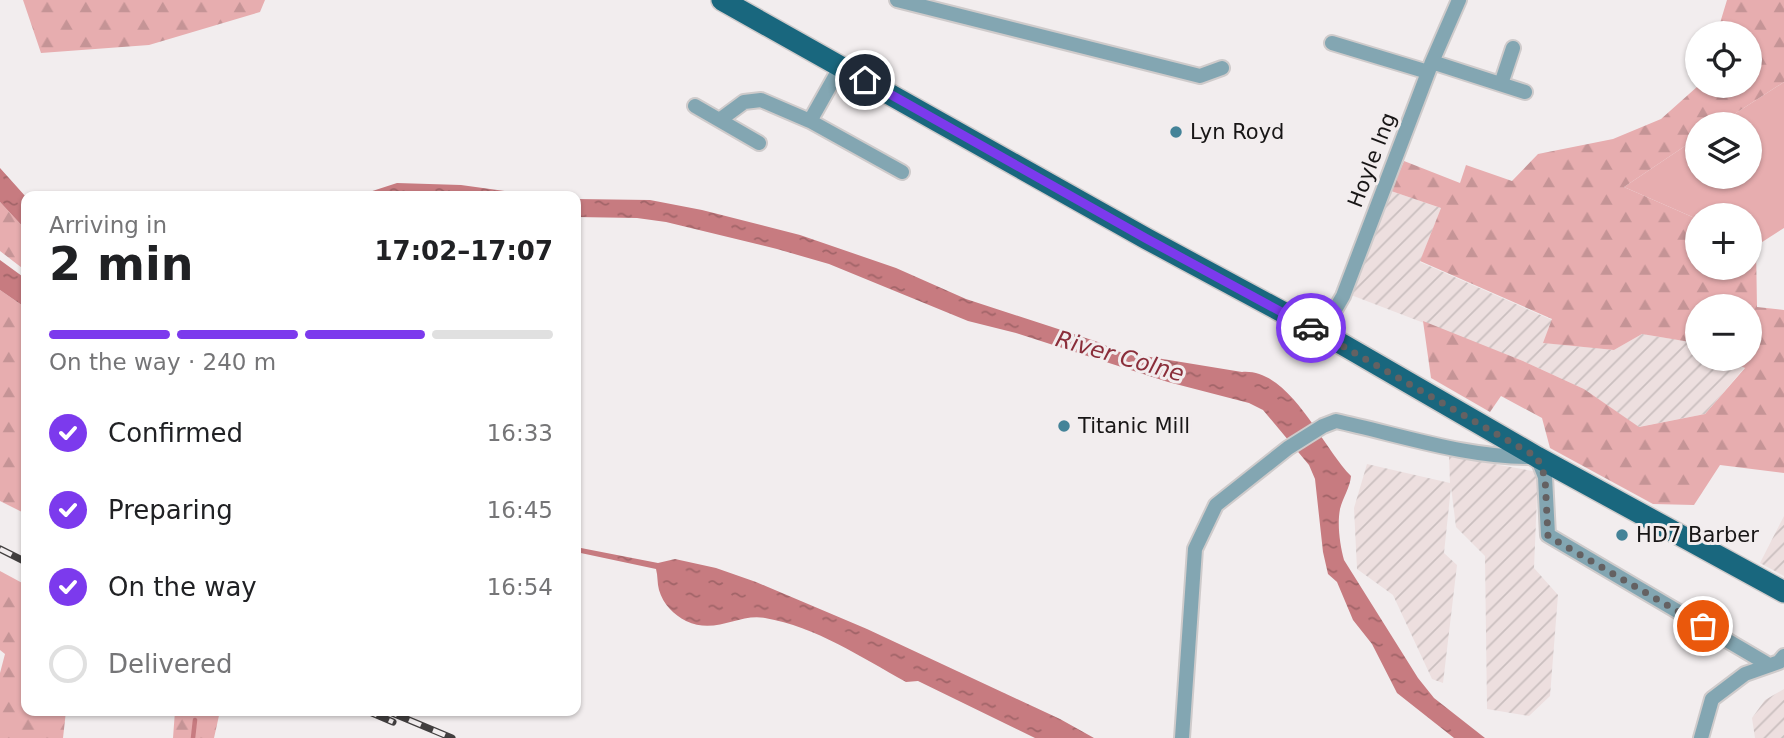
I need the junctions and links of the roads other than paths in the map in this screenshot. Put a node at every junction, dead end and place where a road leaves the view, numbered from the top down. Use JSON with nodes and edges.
{"nodes":[{"id":1,"x":722,"y":0,"type":"edge"},
{"id":2,"x":897,"y":0,"type":"edge"},
{"id":3,"x":1459,"y":0,"type":"edge"},
{"id":4,"x":1332,"y":43,"type":"dead end"},
{"id":5,"x":1513,"y":48,"type":"dead end"},
{"id":6,"x":841,"y":66,"type":"junction"},
{"id":7,"x":1430,"y":67,"type":"junction"},
{"id":8,"x":1222,"y":68,"type":"dead end"},
{"id":9,"x":1501,"y":83,"type":"junction"},
{"id":10,"x":1525,"y":92,"type":"dead end"},
{"id":11,"x":695,"y":106,"type":"dead end"},
{"id":12,"x":721,"y":119,"type":"junction"},
{"id":13,"x":810,"y":121,"type":"junction"},
{"id":14,"x":759,"y":142,"type":"dead end"},
{"id":15,"x":902,"y":172,"type":"dead end"},
{"id":16,"x":1321,"y":334,"type":"junction"},
{"id":17,"x":1537,"y":457,"type":"junction"},
{"id":18,"x":1784,"y":592,"type":"edge"},
{"id":19,"x":1784,"y":656,"type":"edge"},
{"id":20,"x":1769,"y":665,"type":"junction"},
{"id":21,"x":1182,"y":738,"type":"edge"},
{"id":22,"x":1701,"y":738,"type":"edge"}],
"edges":[{"from":1,"to":6,"type":"main road"},
{"from":2,"to":8,"type":"street"},
{"from":3,"to":7,"type":"street","name":"Hoyle Ing"},
{"from":4,"to":7,"type":"street"},
{"from":5,"to":9,"type":"street"},
{"from":6,"to":13,"type":"street"},
{"from":6,"to":16,"type":"main road"},
{"from":7,"to":9,"type":"street"},
{"from":7,"to":16,"type":"street","name":"Hoyle Ing"},
{"from":9,"to":10,"type":"street"},
{"from":11,"to":12,"type":"street"},
{"from":12,"to":13,"type":"street"},
{"from":12,"to":14,"type":"street"},
{"from":13,"to":15,"type":"street"},
{"from":16,"to":17,"type":"main road"},
{"from":17,"to":18,"type":"main road"},
{"from":17,"to":20,"type":"street"},
{"from":17,"to":21,"type":"street"},
{"from":19,"to":20,"type":"street"},
{"from":20,"to":22,"type":"street"}]}
